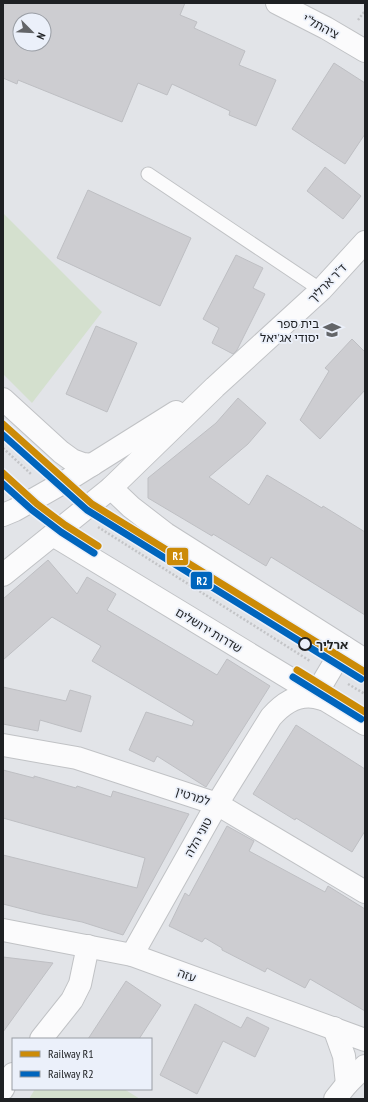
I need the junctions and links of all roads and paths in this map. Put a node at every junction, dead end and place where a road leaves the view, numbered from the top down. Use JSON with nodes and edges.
{"nodes":[{"id":1,"x":277,"y":3,"type":"edge"},
{"id":2,"x":365,"y":10,"type":"edge"},
{"id":3,"x":360,"y":17,"type":"dead end"},
{"id":4,"x":365,"y":50,"type":"edge"},
{"id":5,"x":148,"y":174,"type":"dead end"},
{"id":6,"x":365,"y":242,"type":"edge"},
{"id":7,"x":320,"y":290,"type":"junction"},
{"id":8,"x":215,"y":387,"type":"junction"},
{"id":9,"x":3,"y":399,"type":"edge"},
{"id":10,"x":3,"y":448,"type":"edge"},
{"id":11,"x":92,"y":465,"type":"junction"},
{"id":12,"x":111,"y":488,"type":"junction"},
{"id":13,"x":49,"y":490,"type":"junction"},
{"id":14,"x":3,"y":514,"type":"edge"},
{"id":15,"x":79,"y":514,"type":"junction"},
{"id":16,"x":53,"y":535,"type":"junction"},
{"id":17,"x":3,"y":574,"type":"edge"},
{"id":18,"x":344,"y":647,"type":"junction"},
{"id":19,"x":365,"y":660,"type":"edge"},
{"id":20,"x":329,"y":673,"type":"junction"},
{"id":21,"x":365,"y":694,"type":"edge"},
{"id":22,"x":323,"y":699,"type":"junction"},
{"id":23,"x":365,"y":724,"type":"edge"},
{"id":24,"x":3,"y":745,"type":"edge"},
{"id":25,"x":217,"y":804,"type":"junction"},
{"id":26,"x":365,"y":892,"type":"edge"},
{"id":27,"x":3,"y":930,"type":"edge"},
{"id":28,"x":88,"y":946,"type":"junction"},
{"id":29,"x":132,"y":955,"type":"junction"},
{"id":30,"x":334,"y":1028,"type":"junction"},
{"id":31,"x":42,"y":1038,"type":"edge"},
{"id":32,"x":365,"y":1040,"type":"edge"},
{"id":33,"x":365,"y":1066,"type":"edge"},
{"id":34,"x":12,"y":1075,"type":"edge"},
{"id":35,"x":3,"y":1089,"type":"edge"},
{"id":36,"x":341,"y":1092,"type":"edge"}],
"edges":[{"from":1,"to":4,"type":"street","name":"ציהתל\"י"},
{"from":2,"to":3,"type":"path"},
{"from":5,"to":7,"type":"lane"},
{"from":6,"to":7,"type":"street","name":"ד\"ר ארליך"},
{"from":7,"to":8,"type":"street","name":"ד\"ר ארליך"},
{"from":8,"to":11,"type":"street","name":"ד\"ר ארליך"},
{"from":8,"to":12,"type":"street","name":"ד\"ר ארליך"},
{"from":9,"to":11,"type":"street"},
{"from":10,"to":13,"type":"path"},
{"from":11,"to":13,"type":"street","name":"ד\"ר ארליך"},
{"from":12,"to":15,"type":"street","name":"ד\"ר ארליך"},
{"from":12,"to":18,"type":"street"},
{"from":13,"to":14,"type":"street","name":"ד\"ר ארליך"},
{"from":15,"to":16,"type":"street","name":"ד\"ר ארליך"},
{"from":15,"to":20,"type":"path"},
{"from":16,"to":17,"type":"street","name":"ד\"ר ארליך"},
{"from":16,"to":22,"type":"street","name":"שדרות ירושלים"},
{"from":18,"to":19,"type":"street"},
{"from":18,"to":20,"type":"street"},
{"from":20,"to":21,"type":"path"},
{"from":20,"to":22,"type":"street"},
{"from":22,"to":23,"type":"street","name":"שדרות ירושלים"},
{"from":22,"to":25,"type":"street","name":"טוני הלה"},
{"from":24,"to":25,"type":"street","name":"למרטין"},
{"from":25,"to":26,"type":"street","name":"למרטין"},
{"from":25,"to":29,"type":"street","name":"טוני הלה"},
{"from":27,"to":28,"type":"street","name":"עזה"},
{"from":28,"to":29,"type":"street","name":"עזה"},
{"from":28,"to":31,"type":"street"},
{"from":29,"to":30,"type":"street","name":"עזה"},
{"from":30,"to":32,"type":"street","name":"עזה"},
{"from":30,"to":36,"type":"street"},
{"from":33,"to":36,"type":"street"},
{"from":34,"to":35,"type":"street"}]}
